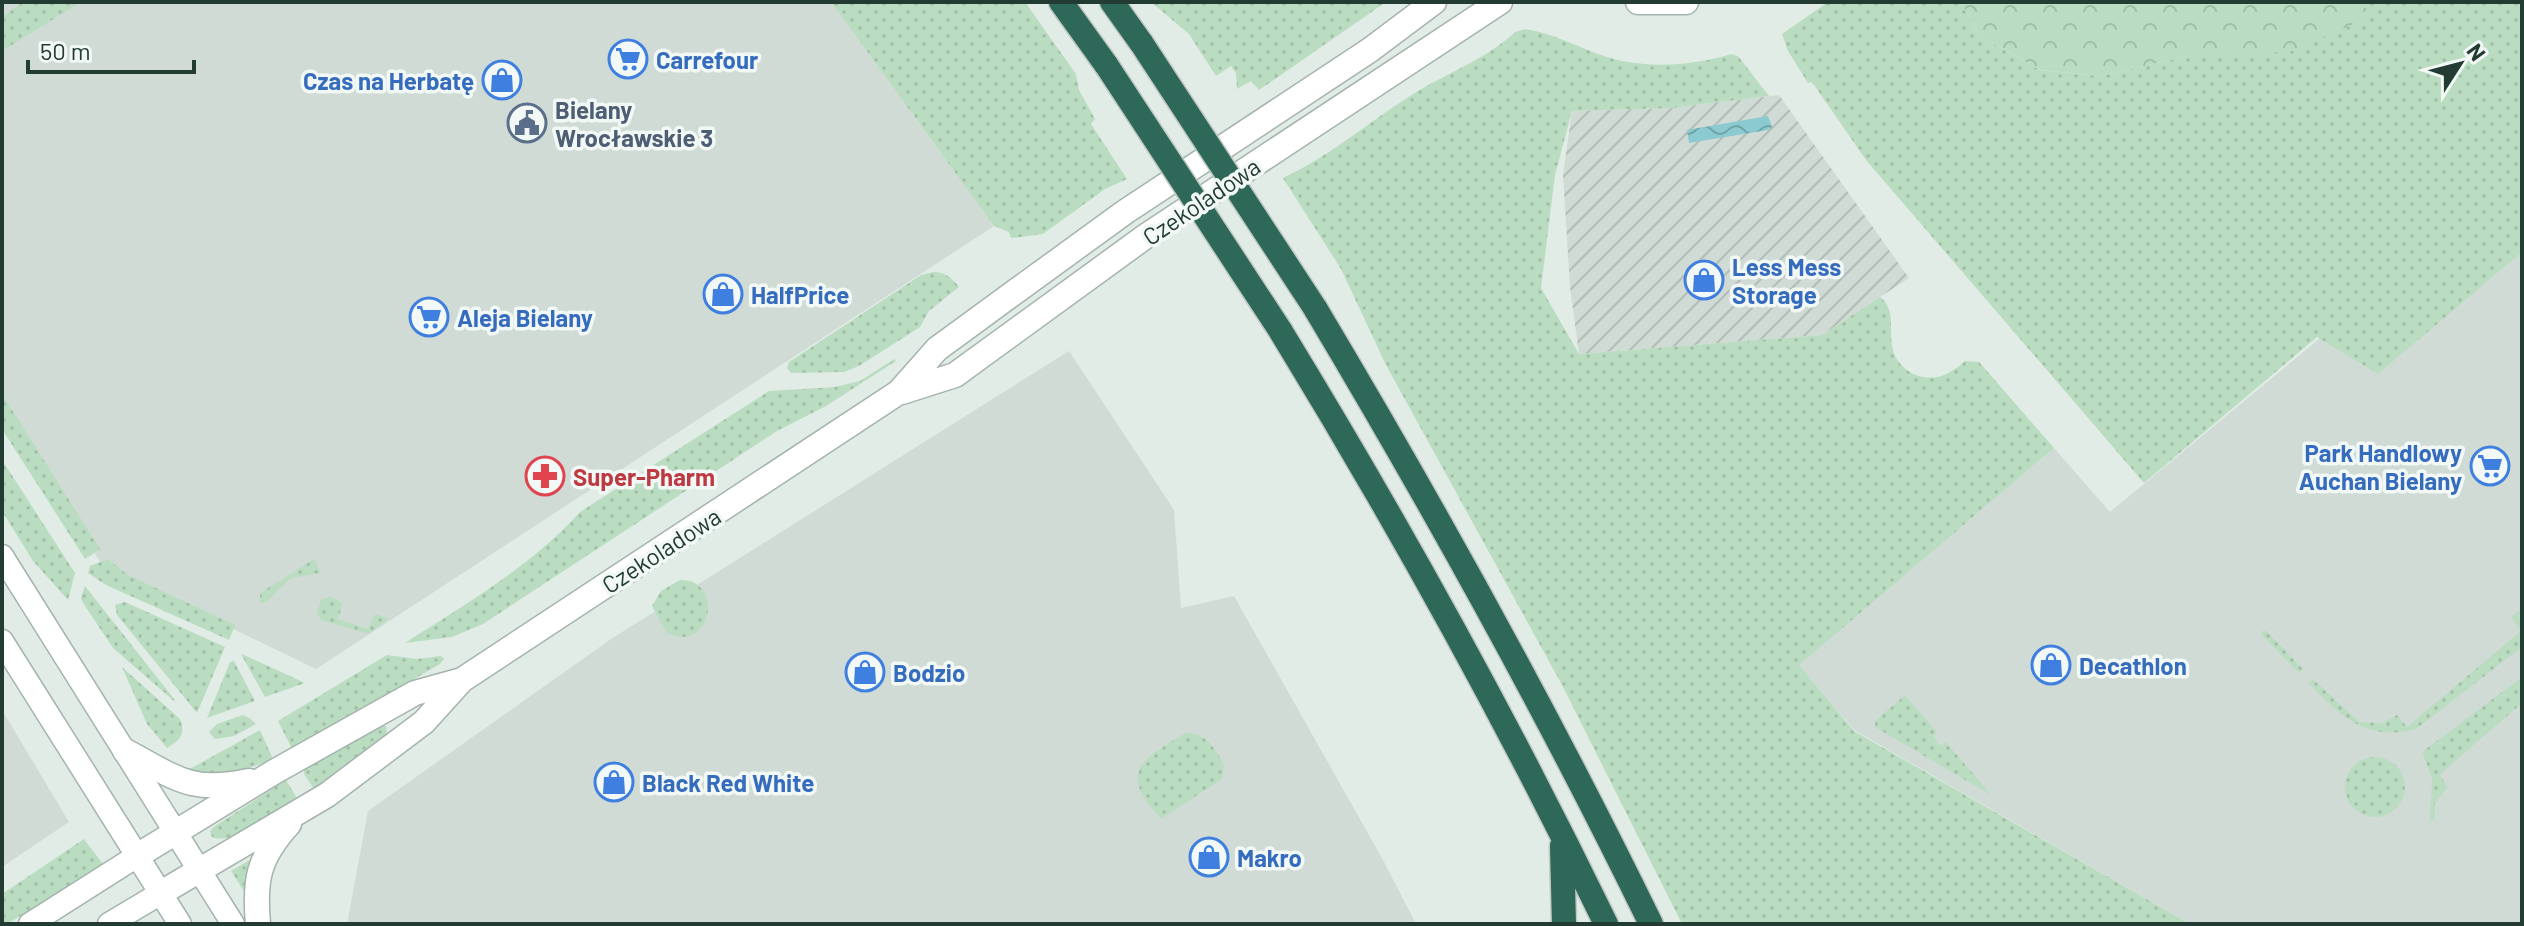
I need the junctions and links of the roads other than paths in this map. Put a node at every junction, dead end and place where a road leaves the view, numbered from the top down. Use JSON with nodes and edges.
{"nodes":[{"id":1,"x":1061,"y":2,"type":"edge"},
{"id":2,"x":1112,"y":2,"type":"edge"},
{"id":3,"x":1434,"y":2,"type":"edge"},
{"id":4,"x":1500,"y":2,"type":"edge"},
{"id":5,"x":1638,"y":2,"type":"edge"},
{"id":6,"x":1686,"y":2,"type":"edge"},
{"id":7,"x":899,"y":392,"type":"junction"},
{"id":8,"x":2,"y":556,"type":"edge"},
{"id":9,"x":2,"y":641,"type":"edge"},
{"id":10,"x":462,"y":680,"type":"junction"},
{"id":11,"x":125,"y":751,"type":"junction"},
{"id":12,"x":274,"y":772,"type":"junction"},
{"id":13,"x":299,"y":814,"type":"junction"},
{"id":14,"x":1560,"y":831,"type":"junction"},
{"id":15,"x":176,"y":833,"type":"junction"},
{"id":16,"x":137,"y":856,"type":"junction"},
{"id":17,"x":199,"y":871,"type":"junction"},
{"id":18,"x":161,"y":893,"type":"junction"},
{"id":19,"x":30,"y":924,"type":"edge"},
{"id":20,"x":109,"y":924,"type":"edge"},
{"id":21,"x":180,"y":924,"type":"edge"},
{"id":22,"x":233,"y":924,"type":"edge"},
{"id":23,"x":258,"y":924,"type":"edge"},
{"id":24,"x":1564,"y":924,"type":"edge"},
{"id":25,"x":1604,"y":924,"type":"edge"},
{"id":26,"x":1651,"y":924,"type":"edge"}],
"edges":[{"from":1,"to":14,"type":"highway","bridge":true},
{"from":2,"to":26,"type":"highway","bridge":true},
{"from":3,"to":7,"type":"street","name":"Czekoladowa"},
{"from":4,"to":7,"type":"street","name":"Czekoladowa"},
{"from":5,"to":6,"type":"street"},
{"from":7,"to":10,"type":"street","name":"Czekoladowa"},
{"from":8,"to":11,"type":"street"},
{"from":9,"to":16,"type":"street"},
{"from":10,"to":12,"type":"street","name":"Czekoladowa"},
{"from":10,"to":13,"type":"street","name":"Czekoladowa"},
{"from":11,"to":12,"type":"street"},
{"from":11,"to":15,"type":"street"},
{"from":12,"to":15,"type":"street","name":"Czekoladowa"},
{"from":13,"to":17,"type":"street","name":"Czekoladowa"},
{"from":13,"to":23,"type":"street"},
{"from":14,"to":24,"type":"highway"},
{"from":14,"to":25,"type":"highway"},
{"from":15,"to":16,"type":"street","name":"Czekoladowa"},
{"from":15,"to":17,"type":"street"},
{"from":16,"to":18,"type":"street"},
{"from":16,"to":19,"type":"street"},
{"from":17,"to":18,"type":"street","name":"Czekoladowa"},
{"from":17,"to":22,"type":"street"},
{"from":18,"to":20,"type":"street"},
{"from":18,"to":21,"type":"street"}]}
